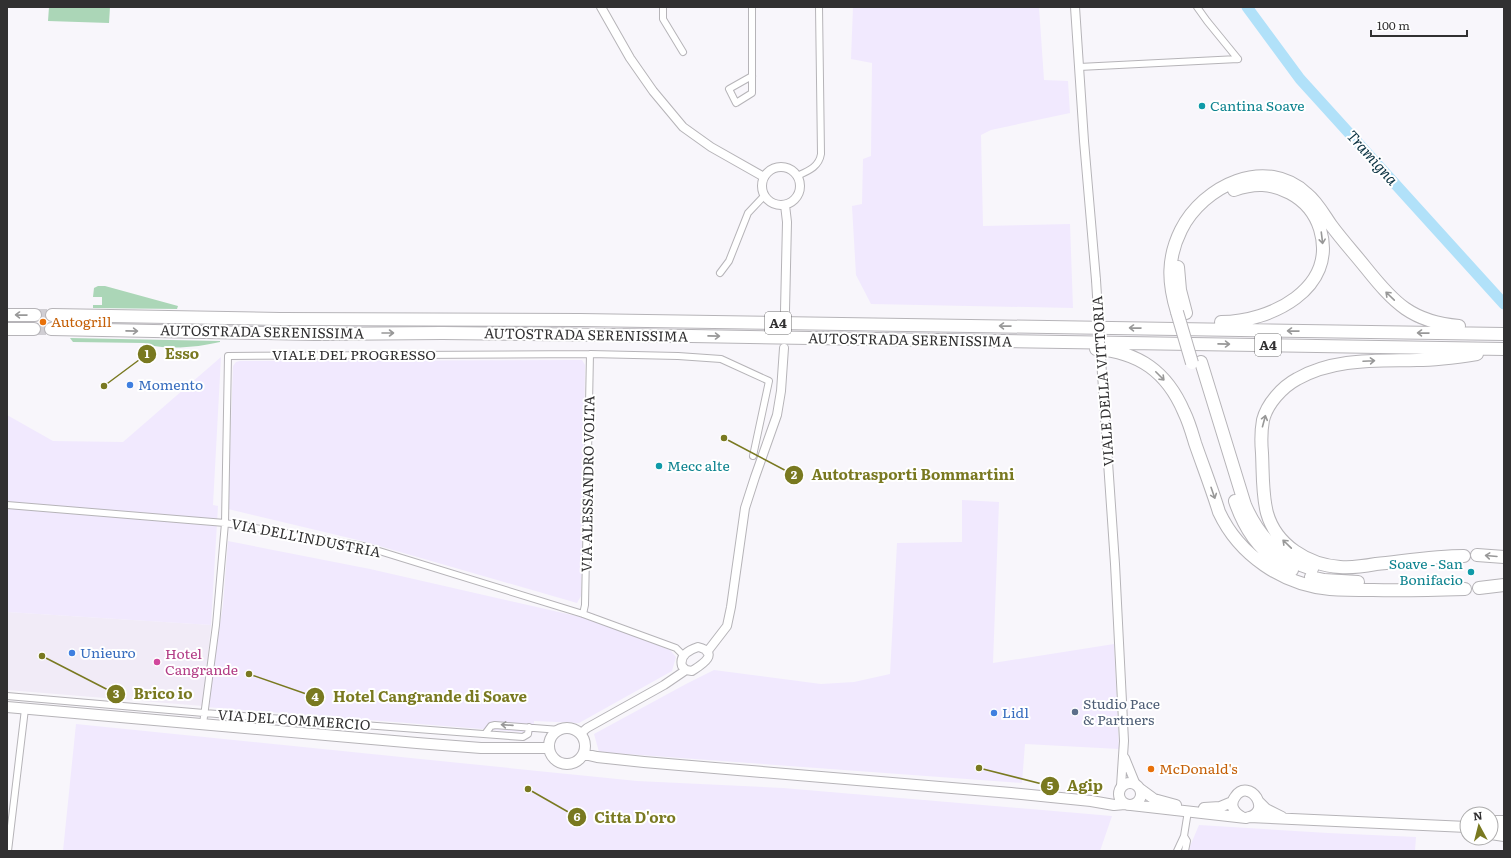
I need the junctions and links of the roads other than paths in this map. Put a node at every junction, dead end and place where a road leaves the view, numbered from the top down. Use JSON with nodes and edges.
{"nodes":[{"id":1,"x":602,"y":7,"type":"edge"},
{"id":2,"x":663,"y":7,"type":"edge"},
{"id":3,"x":752,"y":7,"type":"edge"},
{"id":4,"x":819,"y":7,"type":"edge"},
{"id":5,"x":1075,"y":7,"type":"edge"},
{"id":6,"x":1197,"y":7,"type":"edge"},
{"id":7,"x":683,"y":52,"type":"dead end"},
{"id":8,"x":1079,"y":67,"type":"junction"},
{"id":9,"x":752,"y":76,"type":"junction"},
{"id":10,"x":797,"y":176,"type":"junction"},
{"id":11,"x":764,"y":177,"type":"junction"},
{"id":12,"x":764,"y":196,"type":"junction"},
{"id":13,"x":785,"y":205,"type":"junction"},
{"id":14,"x":720,"y":273,"type":"dead end"},
{"id":15,"x":785,"y":311,"type":"dead end"},
{"id":16,"x":1181,"y":313,"type":"junction"},
{"id":17,"x":7,"y":315,"type":"edge"},
{"id":18,"x":35,"y":315,"type":"tunnel mouth"},
{"id":19,"x":52,"y":315,"type":"tunnel mouth"},
{"id":20,"x":7,"y":329,"type":"edge"},
{"id":21,"x":34,"y":329,"type":"tunnel mouth"},
{"id":22,"x":51,"y":329,"type":"tunnel mouth"},
{"id":23,"x":1163,"y":329,"type":"junction"},
{"id":24,"x":1504,"y":334,"type":"edge"},
{"id":25,"x":1031,"y":341,"type":"junction"},
{"id":26,"x":784,"y":348,"type":"dead end"},
{"id":27,"x":1504,"y":349,"type":"edge"},
{"id":28,"x":590,"y":354,"type":"junction"},
{"id":29,"x":1196,"y":362,"type":"junction"},
{"id":30,"x":753,"y":456,"type":"dead end"},
{"id":31,"x":7,"y":506,"type":"edge"},
{"id":32,"x":225,"y":523,"type":"junction"},
{"id":33,"x":1477,"y":555,"type":"dead end"},
{"id":34,"x":1504,"y":557,"type":"edge"},
{"id":35,"x":1504,"y":585,"type":"edge"},
{"id":36,"x":1465,"y":588,"type":"dead end"},
{"id":37,"x":1479,"y":588,"type":"dead end"},
{"id":38,"x":1441,"y":589,"type":"junction"},
{"id":39,"x":583,"y":614,"type":"junction"},
{"id":40,"x":706,"y":652,"type":"junction"},
{"id":41,"x":684,"y":655,"type":"junction"},
{"id":42,"x":686,"y":670,"type":"junction"},
{"id":43,"x":7,"y":696,"type":"edge"},
{"id":44,"x":7,"y":707,"type":"edge"},
{"id":45,"x":25,"y":709,"type":"junction"},
{"id":46,"x":204,"y":713,"type":"junction"},
{"id":47,"x":203,"y":724,"type":"junction"},
{"id":48,"x":529,"y":727,"type":"junction"},
{"id":49,"x":560,"y":730,"type":"junction"},
{"id":50,"x":485,"y":734,"type":"junction"},
{"id":51,"x":580,"y":734,"type":"junction"},
{"id":52,"x":549,"y":748,"type":"junction"},
{"id":53,"x":584,"y":754,"type":"junction"},
{"id":54,"x":1124,"y":755,"type":"junction"},
{"id":55,"x":1138,"y":787,"type":"junction"},
{"id":56,"x":1120,"y":788,"type":"junction"},
{"id":57,"x":1091,"y":801,"type":"junction"},
{"id":58,"x":1232,"y":802,"type":"junction"},
{"id":59,"x":1259,"y":802,"type":"junction"},
{"id":60,"x":1128,"y":804,"type":"junction"},
{"id":61,"x":1188,"y":811,"type":"junction"},
{"id":62,"x":1246,"y":817,"type":"junction"},
{"id":63,"x":1285,"y":818,"type":"junction"},
{"id":64,"x":1459,"y":823,"type":"edge"},
{"id":65,"x":1438,"y":826,"type":"junction"},
{"id":66,"x":1459,"y":827,"type":"edge"},
{"id":67,"x":1459,"y":830,"type":"edge"},
{"id":68,"x":1184,"y":836,"type":"junction"},
{"id":69,"x":8,"y":851,"type":"edge"},
{"id":70,"x":1177,"y":851,"type":"edge"},
{"id":71,"x":1185,"y":851,"type":"edge"}],
"edges":[{"from":1,"to":11,"type":"street"},
{"from":2,"to":7,"type":"street"},
{"from":3,"to":9,"type":"street"},
{"from":4,"to":10,"type":"street"},
{"from":5,"to":8,"type":"street","name":"VIALE DELLA VITTORIA"},
{"from":6,"to":8,"type":"street"},
{"from":8,"to":54,"type":"street","name":"VIALE DELLA VITTORIA","bridge":true},
{"from":9,"to":9,"type":"street"},
{"from":10,"to":11,"type":"street"},
{"from":10,"to":13,"type":"street"},
{"from":11,"to":12,"type":"street"},
{"from":12,"to":13,"type":"street"},
{"from":12,"to":14,"type":"street"},
{"from":13,"to":15,"type":"street"},
{"from":16,"to":23,"type":"highway","one_way":true},
{"from":24,"to":16,"type":"highway","one_way":true},
{"from":16,"to":29,"type":"highway"},
{"from":18,"to":17,"type":"highway","one_way":true},
{"from":23,"to":19,"type":"highway","name":"AUTOSTRADA SERENISSIMA","number":"A4","one_way":true},
{"from":20,"to":21,"type":"highway"},
{"from":22,"to":25,"type":"highway","name":"AUTOSTRADA SERENISSIMA","number":"A4","one_way":true},
{"from":24,"to":23,"type":"highway","name":"AUTOSTRADA SERENISSIMA","number":"A4","one_way":true},
{"from":25,"to":27,"type":"highway","name":"AUTOSTRADA SERENISSIMA","number":"A4","one_way":true},
{"from":25,"to":38,"type":"highway","one_way":true},
{"from":26,"to":40,"type":"street"},
{"from":29,"to":27,"type":"highway","one_way":true},
{"from":28,"to":30,"type":"street","name":"VIALE DEL PROGRESSO"},
{"from":28,"to":32,"type":"street","name":"VIALE DEL PROGRESSO"},
{"from":28,"to":39,"type":"street","name":"VIA ALESSANDRO VOLTA"},
{"from":29,"to":38,"type":"highway"},
{"from":31,"to":32,"type":"street","name":"VIA DELL'INDUSTRIA"},
{"from":32,"to":39,"type":"street","name":"VIA DELL'INDUSTRIA"},
{"from":32,"to":46,"type":"street","name":"VIALE DEL PROGRESSO"},
{"from":34,"to":33,"type":"highway","one_way":true},
{"from":35,"to":37,"type":"highway"},
{"from":36,"to":38,"type":"highway"},
{"from":39,"to":41,"type":"street","name":"VIA DELL'INDUSTRIA"},
{"from":40,"to":41,"type":"street"},
{"from":40,"to":42,"type":"street"},
{"from":41,"to":42,"type":"street"},
{"from":42,"to":51,"type":"street"},
{"from":43,"to":46,"type":"street","name":"VIA DEL COMMERCIO"},
{"from":44,"to":45,"type":"main road"},
{"from":45,"to":47,"type":"main road"},
{"from":45,"to":69,"type":"street"},
{"from":46,"to":47,"type":"street","name":"VIALE DEL PROGRESSO"},
{"from":46,"to":50,"type":"street","name":"VIA DEL COMMERCIO"},
{"from":47,"to":52,"type":"main road"},
{"from":48,"to":49,"type":"street"},
{"from":48,"to":50,"type":"street","one_way":true},
{"from":48,"to":50,"type":"street","name":"VIA DEL COMMERCIO"},
{"from":49,"to":51,"type":"main road"},
{"from":49,"to":52,"type":"main road"},
{"from":51,"to":53,"type":"main road"},
{"from":52,"to":53,"type":"main road"},
{"from":53,"to":57,"type":"main road"},
{"from":54,"to":55,"type":"street","name":"VIALE DELLA VITTORIA"},
{"from":54,"to":56,"type":"street","name":"VIALE DELLA VITTORIA"},
{"from":55,"to":56,"type":"main road"},
{"from":55,"to":58,"type":"main road"},
{"from":55,"to":60,"type":"main road"},
{"from":56,"to":57,"type":"main road"},
{"from":56,"to":60,"type":"main road"},
{"from":57,"to":60,"type":"main road"},
{"from":58,"to":59,"type":"main road"},
{"from":58,"to":62,"type":"main road"},
{"from":59,"to":62,"type":"main road"},
{"from":59,"to":63,"type":"main road"},
{"from":60,"to":61,"type":"main road"},
{"from":61,"to":62,"type":"main road"},
{"from":61,"to":68,"type":"street"},
{"from":62,"to":63,"type":"main road"},
{"from":63,"to":65,"type":"main road"},
{"from":64,"to":65,"type":"main road"},
{"from":65,"to":66,"type":"main road"},
{"from":65,"to":67,"type":"main road"},
{"from":68,"to":70,"type":"street"},
{"from":68,"to":71,"type":"street"}]}
